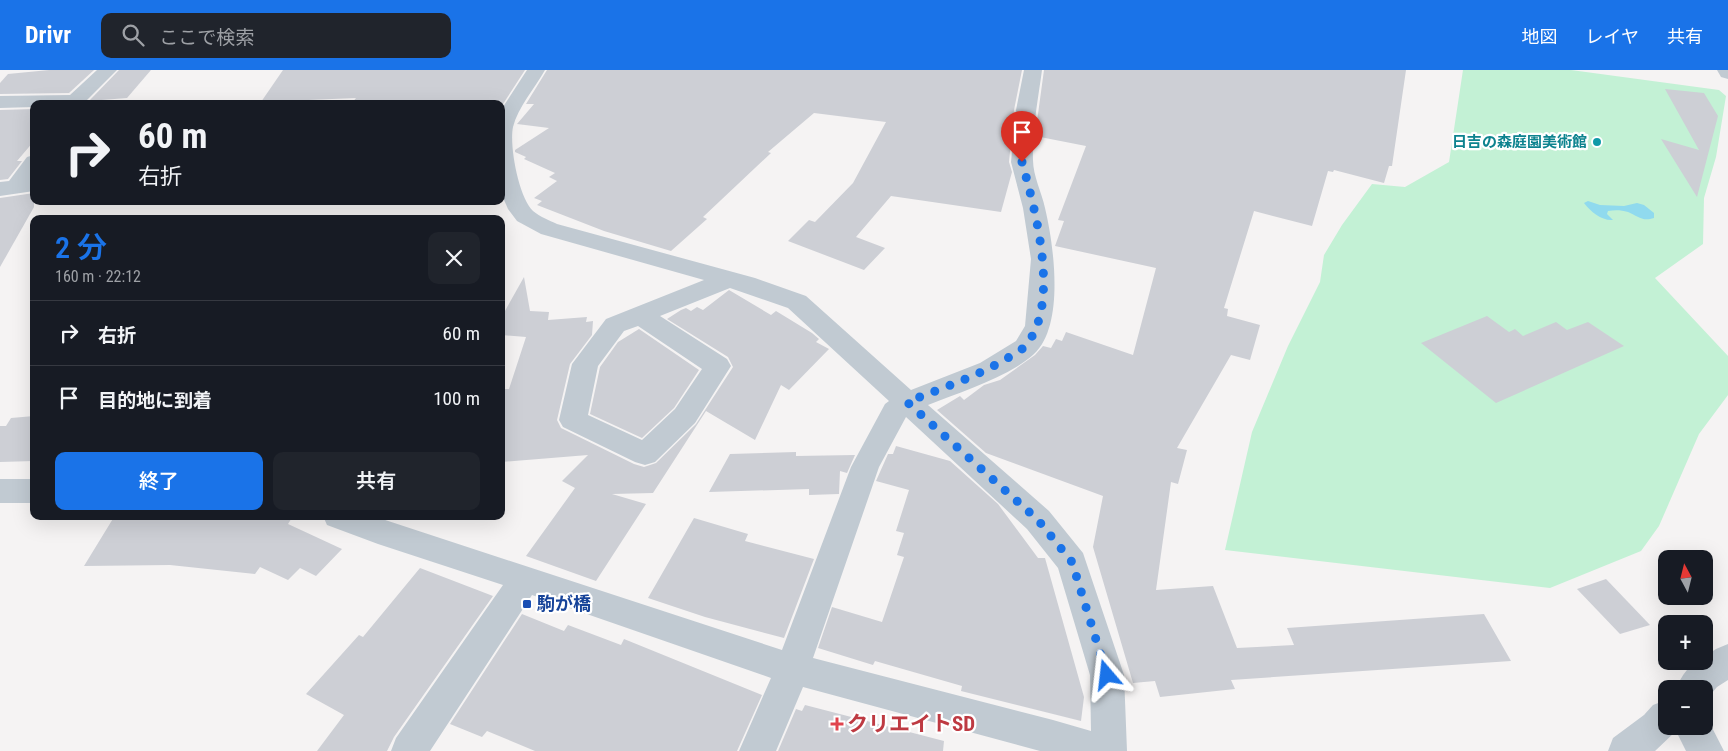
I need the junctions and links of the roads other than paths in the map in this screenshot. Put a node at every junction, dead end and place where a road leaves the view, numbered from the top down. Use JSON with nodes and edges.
{"nodes":[{"id":1,"x":108,"y":70,"type":"edge"},
{"id":2,"x":536,"y":70,"type":"edge"},
{"id":3,"x":1033,"y":70,"type":"edge"},
{"id":4,"x":1726,"y":70,"type":"edge"},
{"id":5,"x":1728,"y":73,"type":"edge"},
{"id":6,"x":76,"y":100,"type":"edge"},
{"id":7,"x":0,"y":102,"type":"edge"},
{"id":8,"x":30,"y":102,"type":"edge"},
{"id":9,"x":505,"y":124,"type":"edge"},
{"id":10,"x":505,"y":160,"type":"edge"},
{"id":11,"x":30,"y":167,"type":"edge"},
{"id":12,"x":17,"y":187,"type":"edge"},
{"id":13,"x":729,"y":279,"type":"junction"},
{"id":14,"x":641,"y":316,"type":"junction"},
{"id":15,"x":907,"y":402,"type":"junction"},
{"id":16,"x":0,"y":491,"type":"edge"},
{"id":17,"x":30,"y":491,"type":"edge"},
{"id":18,"x":349,"y":520,"type":"edge"},
{"id":19,"x":525,"y":579,"type":"junction"},
{"id":20,"x":1728,"y":660,"type":"edge"},
{"id":21,"x":791,"y":667,"type":"junction"},
{"id":22,"x":1701,"y":680,"type":"edge"},
{"id":23,"x":1658,"y":726,"type":"edge"},
{"id":24,"x":1697,"y":735,"type":"edge"},
{"id":25,"x":409,"y":751,"type":"edge"},
{"id":26,"x":758,"y":751,"type":"edge"},
{"id":27,"x":1096,"y":751,"type":"edge"},
{"id":28,"x":1109,"y":751,"type":"edge"},
{"id":29,"x":1626,"y":751,"type":"edge"},
{"id":30,"x":1706,"y":751,"type":"edge"}],
"edges":[{"from":1,"to":6,"type":"street"},
{"from":2,"to":9,"type":"street"},
{"from":3,"to":15,"type":"street"},
{"from":4,"to":5,"type":"street"},
{"from":7,"to":8,"type":"street"},
{"from":10,"to":13,"type":"street"},
{"from":11,"to":12,"type":"street"},
{"from":13,"to":14,"type":"street"},
{"from":13,"to":15,"type":"street"},
{"from":14,"to":14,"type":"street"},
{"from":15,"to":21,"type":"street"},
{"from":15,"to":28,"type":"street"},
{"from":16,"to":17,"type":"street"},
{"from":18,"to":19,"type":"street"},
{"from":19,"to":21,"type":"street"},
{"from":19,"to":25,"type":"street"},
{"from":20,"to":22,"type":"street"},
{"from":21,"to":26,"type":"street"},
{"from":21,"to":27,"type":"street"},
{"from":23,"to":29,"type":"street"},
{"from":24,"to":30,"type":"street"}]}
